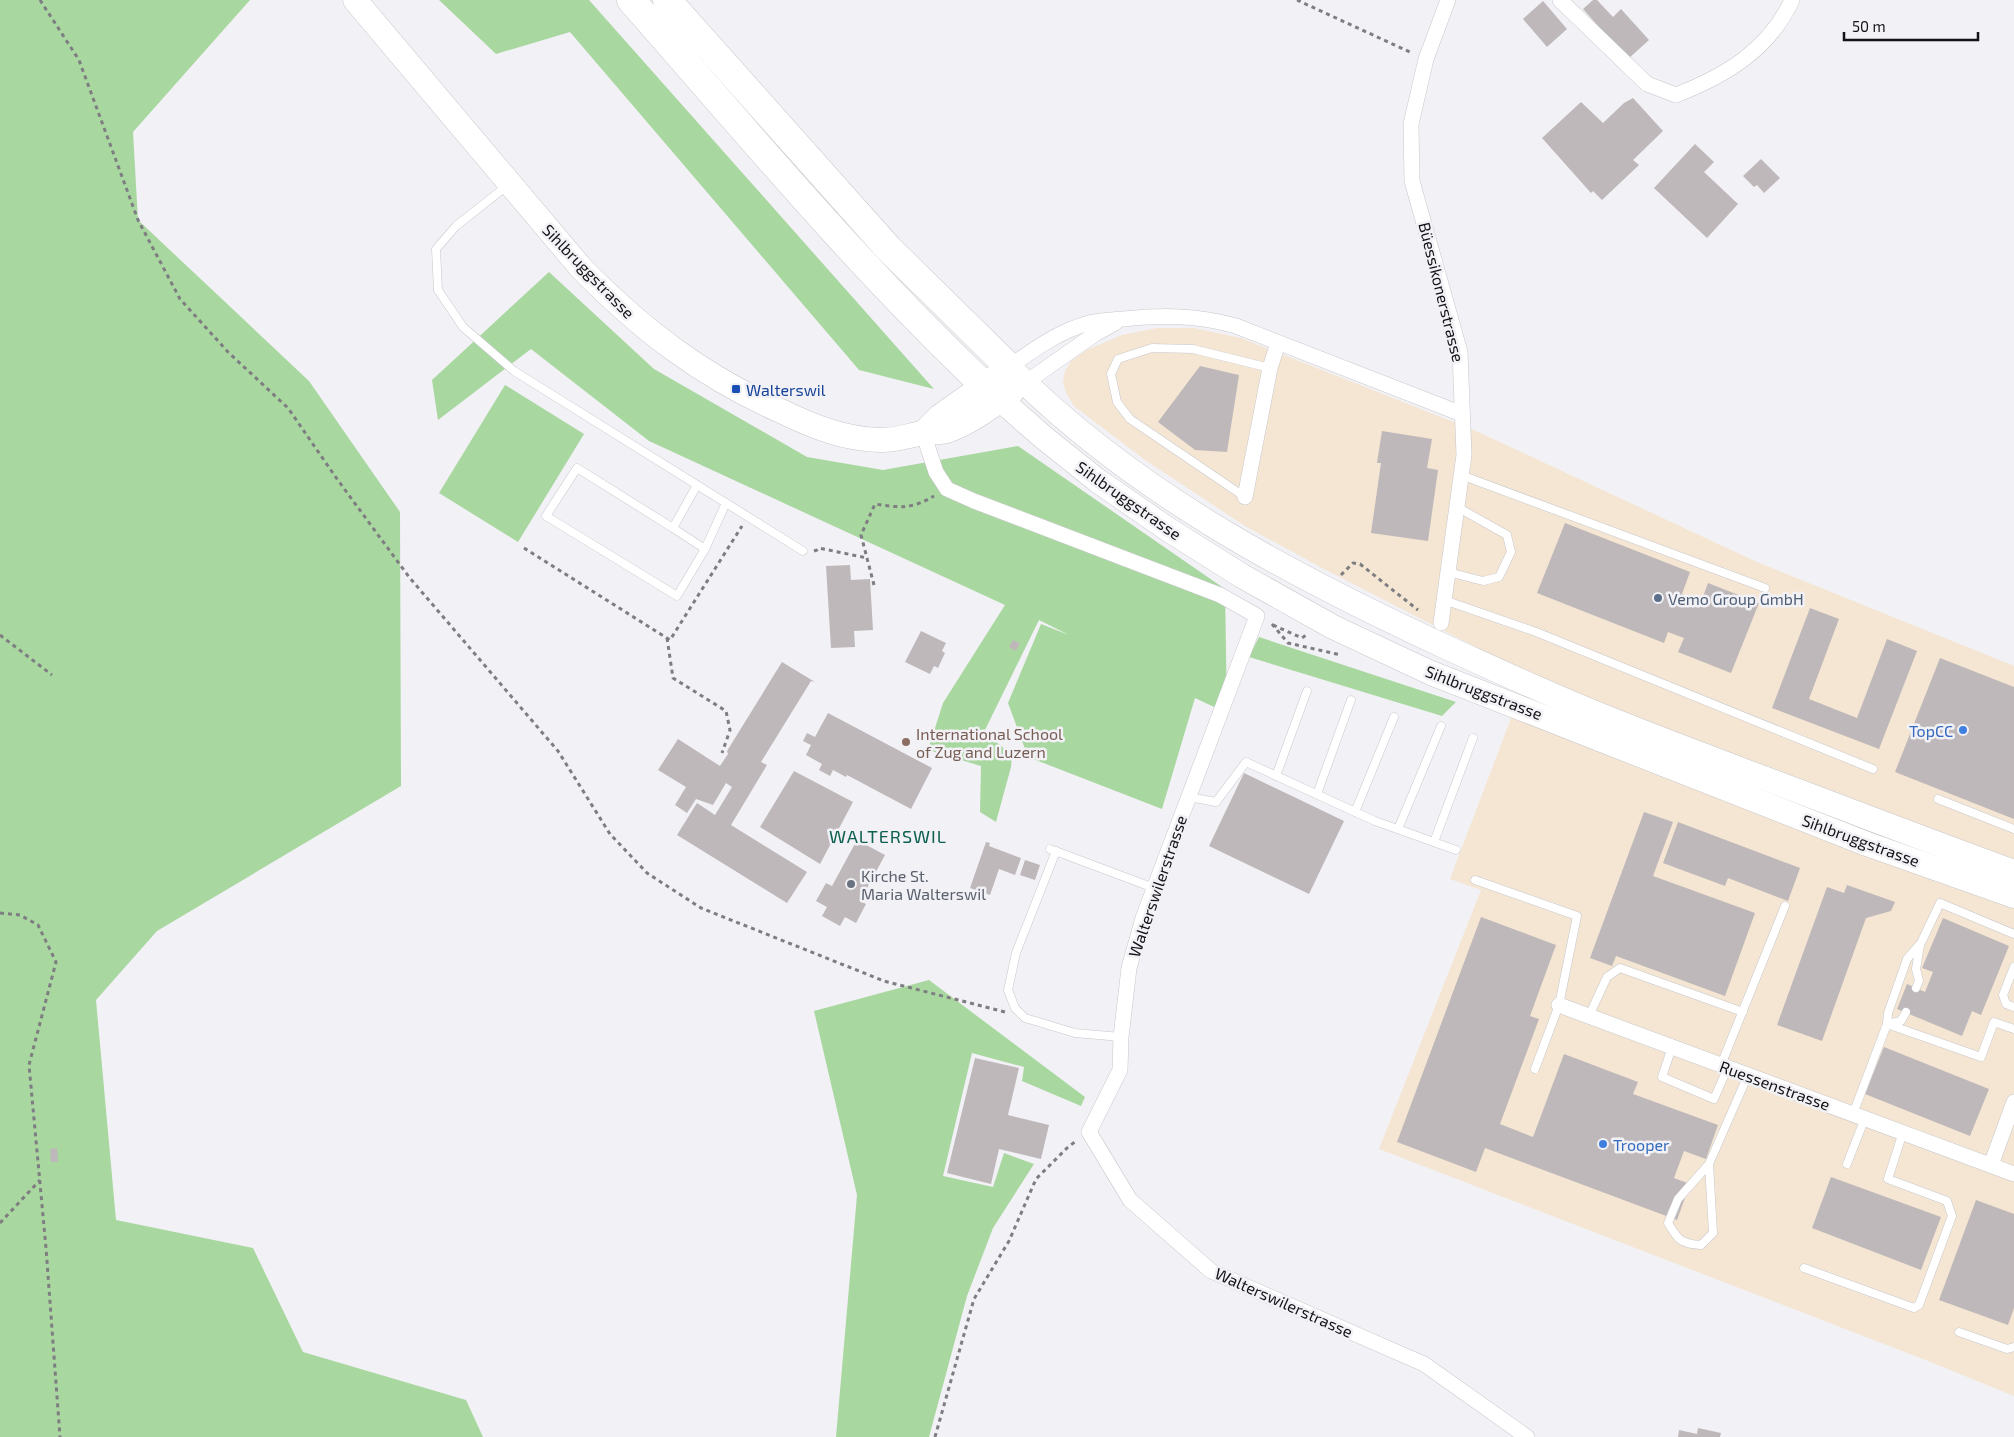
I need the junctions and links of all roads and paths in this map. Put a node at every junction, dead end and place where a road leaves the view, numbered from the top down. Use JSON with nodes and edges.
{"nodes":[{"id":1,"x":40,"y":0,"type":"edge"},
{"id":2,"x":355,"y":0,"type":"edge"},
{"id":3,"x":631,"y":0,"type":"edge"},
{"id":4,"x":667,"y":0,"type":"edge"},
{"id":5,"x":1297,"y":0,"type":"edge"},
{"id":6,"x":1448,"y":0,"type":"edge"},
{"id":7,"x":1560,"y":0,"type":"edge"},
{"id":8,"x":1792,"y":0,"type":"edge"},
{"id":9,"x":1426,"y":59,"type":"junction"},
{"id":10,"x":510,"y":184,"type":"junction"},
{"id":11,"x":1123,"y":319,"type":"junction"},
{"id":12,"x":1278,"y":343,"type":"junction"},
{"id":13,"x":1270,"y":368,"type":"junction"},
{"id":14,"x":1017,"y":375,"type":"junction"},
{"id":15,"x":993,"y":393,"type":"junction"},
{"id":16,"x":1462,"y":414,"type":"junction"},
{"id":17,"x":923,"y":433,"type":"junction"},
{"id":18,"x":1461,"y":475,"type":"junction"},
{"id":19,"x":697,"y":485,"type":"junction"},
{"id":20,"x":947,"y":488,"type":"junction"},
{"id":21,"x":1245,"y":497,"type":"joint"},
{"id":22,"x":726,"y":503,"type":"junction"},
{"id":23,"x":1457,"y":507,"type":"junction"},
{"id":24,"x":673,"y":528,"type":"junction"},
{"id":25,"x":705,"y":549,"type":"junction"},
{"id":26,"x":803,"y":551,"type":"joint"},
{"id":27,"x":868,"y":559,"type":"junction"},
{"id":28,"x":1448,"y":572,"type":"junction"},
{"id":29,"x":1341,"y":576,"type":"dead end"},
{"id":30,"x":874,"y":585,"type":"dead end"},
{"id":31,"x":1765,"y":588,"type":"dead end"},
{"id":32,"x":1444,"y":600,"type":"junction"},
{"id":33,"x":1441,"y":623,"type":"joint"},
{"id":34,"x":1272,"y":624,"type":"dead end"},
{"id":35,"x":1309,"y":633,"type":"dead end"},
{"id":36,"x":0,"y":635,"type":"edge"},
{"id":37,"x":667,"y":638,"type":"dead end"},
{"id":38,"x":52,"y":675,"type":"dead end"},
{"id":39,"x":1308,"y":691,"type":"dead end"},
{"id":40,"x":1351,"y":700,"type":"dead end"},
{"id":41,"x":1394,"y":717,"type":"dead end"},
{"id":42,"x":1441,"y":726,"type":"dead end"},
{"id":43,"x":1473,"y":738,"type":"dead end"},
{"id":44,"x":722,"y":753,"type":"dead end"},
{"id":45,"x":1873,"y":770,"type":"dead end"},
{"id":46,"x":1276,"y":776,"type":"junction"},
{"id":47,"x":1317,"y":794,"type":"junction"},
{"id":48,"x":1189,"y":797,"type":"junction"},
{"id":49,"x":1938,"y":799,"type":"dead end"},
{"id":50,"x":1355,"y":812,"type":"junction"},
{"id":51,"x":1398,"y":829,"type":"junction"},
{"id":52,"x":2014,"y":829,"type":"edge"},
{"id":53,"x":1434,"y":842,"type":"junction"},
{"id":54,"x":1456,"y":850,"type":"dead end"},
{"id":55,"x":2014,"y":872,"type":"edge"},
{"id":56,"x":1476,"y":880,"type":"dead end"},
{"id":57,"x":1154,"y":888,"type":"junction"},
{"id":58,"x":2014,"y":896,"type":"edge"},
{"id":59,"x":1786,"y":906,"type":"dead end"},
{"id":60,"x":0,"y":913,"type":"edge"},
{"id":61,"x":2014,"y":934,"type":"edge"},
{"id":62,"x":1921,"y":943,"type":"junction"},
{"id":63,"x":2014,"y":967,"type":"edge"},
{"id":64,"x":1916,"y":988,"type":"dead end"},
{"id":65,"x":1559,"y":1005,"type":"junction"},
{"id":66,"x":2014,"y":1007,"type":"edge"},
{"id":67,"x":1743,"y":1012,"type":"junction"},
{"id":68,"x":1906,"y":1012,"type":"dead end"},
{"id":69,"x":1589,"y":1016,"type":"junction"},
{"id":70,"x":1024,"y":1018,"type":"junction"},
{"id":71,"x":1887,"y":1024,"type":"junction"},
{"id":72,"x":2014,"y":1029,"type":"edge"},
{"id":73,"x":1121,"y":1037,"type":"junction"},
{"id":74,"x":1672,"y":1046,"type":"junction"},
{"id":75,"x":1724,"y":1066,"type":"junction"},
{"id":76,"x":1535,"y":1069,"type":"dead end"},
{"id":77,"x":1748,"y":1075,"type":"junction"},
{"id":78,"x":2014,"y":1102,"type":"edge"},
{"id":79,"x":1859,"y":1116,"type":"junction"},
{"id":80,"x":1089,"y":1132,"type":"junction"},
{"id":81,"x":1903,"y":1132,"type":"junction"},
{"id":82,"x":1709,"y":1164,"type":"junction"},
{"id":83,"x":1847,"y":1164,"type":"dead end"},
{"id":84,"x":1991,"y":1165,"type":"junction"},
{"id":85,"x":2014,"y":1174,"type":"edge"},
{"id":86,"x":40,"y":1180,"type":"junction"},
{"id":87,"x":0,"y":1222,"type":"edge"},
{"id":88,"x":1804,"y":1268,"type":"dead end"},
{"id":89,"x":1958,"y":1332,"type":"dead end"},
{"id":90,"x":2014,"y":1348,"type":"edge"},
{"id":91,"x":60,"y":1437,"type":"edge"},
{"id":92,"x":935,"y":1437,"type":"edge"},
{"id":93,"x":1527,"y":1437,"type":"edge"}],
"edges":[{"from":1,"to":70,"type":"path"},
{"from":2,"to":10,"type":"main road","name":"Sihlbruggstrasse"},
{"from":3,"to":15,"type":"highway"},
{"from":4,"to":14,"type":"highway"},
{"from":5,"to":9,"type":"path"},
{"from":6,"to":9,"type":"street","name":"Büessikonerstrasse"},
{"from":7,"to":8,"type":"street"},
{"from":9,"to":16,"type":"street","name":"Büessikonerstrasse"},
{"from":10,"to":17,"type":"main road","name":"Sihlbruggstrasse"},
{"from":10,"to":19,"type":"lane"},
{"from":11,"to":12,"type":"street"},
{"from":11,"to":14,"type":"street"},
{"from":11,"to":14,"type":"street"},
{"from":12,"to":13,"type":"street"},
{"from":12,"to":16,"type":"street"},
{"from":13,"to":21,"type":"street"},
{"from":13,"to":21,"type":"lane"},
{"from":14,"to":15,"type":"main road"},
{"from":14,"to":55,"type":"main road","name":"Sihlbruggstrasse"},
{"from":15,"to":17,"type":"main road"},
{"from":15,"to":58,"type":"main road","name":"Sihlbruggstrasse"},
{"from":16,"to":18,"type":"street","name":"Büessikonerstrasse"},
{"from":17,"to":20,"type":"street"},
{"from":18,"to":23,"type":"street","name":"Büessikonerstrasse"},
{"from":18,"to":31,"type":"lane"},
{"from":19,"to":22,"type":"lane"},
{"from":19,"to":24,"type":"lane"},
{"from":20,"to":27,"type":"path"},
{"from":20,"to":48,"type":"street","name":"Walterswilerstrasse"},
{"from":22,"to":25,"type":"lane"},
{"from":22,"to":26,"type":"lane"},
{"from":23,"to":28,"type":"street","name":"Büessikonerstrasse"},
{"from":23,"to":28,"type":"lane"},
{"from":24,"to":25,"type":"lane"},
{"from":24,"to":25,"type":"lane"},
{"from":26,"to":27,"type":"path"},
{"from":27,"to":30,"type":"path"},
{"from":28,"to":32,"type":"street","name":"Büessikonerstrasse"},
{"from":29,"to":33,"type":"path"},
{"from":32,"to":33,"type":"street","name":"Büessikonerstrasse"},
{"from":32,"to":45,"type":"lane"},
{"from":34,"to":35,"type":"path"},
{"from":36,"to":38,"type":"path"},
{"from":37,"to":44,"type":"path"},
{"from":39,"to":46,"type":"lane"},
{"from":40,"to":47,"type":"lane"},
{"from":41,"to":50,"type":"lane"},
{"from":42,"to":51,"type":"lane"},
{"from":43,"to":53,"type":"lane"},
{"from":46,"to":47,"type":"lane"},
{"from":46,"to":48,"type":"lane"},
{"from":47,"to":50,"type":"lane"},
{"from":48,"to":57,"type":"street","name":"Walterswilerstrasse"},
{"from":49,"to":52,"type":"lane"},
{"from":50,"to":51,"type":"lane"},
{"from":51,"to":53,"type":"lane"},
{"from":53,"to":54,"type":"lane"},
{"from":56,"to":65,"type":"lane"},
{"from":57,"to":70,"type":"lane"},
{"from":57,"to":73,"type":"street","name":"Walterswilerstrasse"},
{"from":59,"to":67,"type":"lane"},
{"from":60,"to":86,"type":"path"},
{"from":61,"to":62,"type":"lane"},
{"from":62,"to":64,"type":"lane"},
{"from":62,"to":71,"type":"lane"},
{"from":63,"to":66,"type":"lane"},
{"from":65,"to":69,"type":"street","name":"Ruessenstrasse"},
{"from":65,"to":76,"type":"lane"},
{"from":67,"to":69,"type":"lane"},
{"from":67,"to":75,"type":"lane"},
{"from":68,"to":71,"type":"lane"},
{"from":69,"to":74,"type":"street","name":"Ruessenstrasse"},
{"from":70,"to":73,"type":"lane"},
{"from":71,"to":72,"type":"lane"},
{"from":71,"to":79,"type":"lane"},
{"from":73,"to":80,"type":"street","name":"Walterswilerstrasse"},
{"from":74,"to":75,"type":"street","name":"Ruessenstrasse"},
{"from":74,"to":75,"type":"lane"},
{"from":75,"to":77,"type":"street","name":"Ruessenstrasse"},
{"from":77,"to":79,"type":"street","name":"Ruessenstrasse"},
{"from":77,"to":82,"type":"lane"},
{"from":78,"to":84,"type":"street"},
{"from":79,"to":81,"type":"street","name":"Ruessenstrasse"},
{"from":79,"to":83,"type":"lane"},
{"from":80,"to":92,"type":"path"},
{"from":80,"to":93,"type":"street","name":"Walterswilerstrasse"},
{"from":81,"to":84,"type":"street","name":"Ruessenstrasse"},
{"from":81,"to":88,"type":"lane"},
{"from":82,"to":82,"type":"lane"},
{"from":84,"to":85,"type":"street","name":"Ruessenstrasse"},
{"from":86,"to":87,"type":"path"},
{"from":86,"to":91,"type":"path"},
{"from":89,"to":90,"type":"lane"}]}
